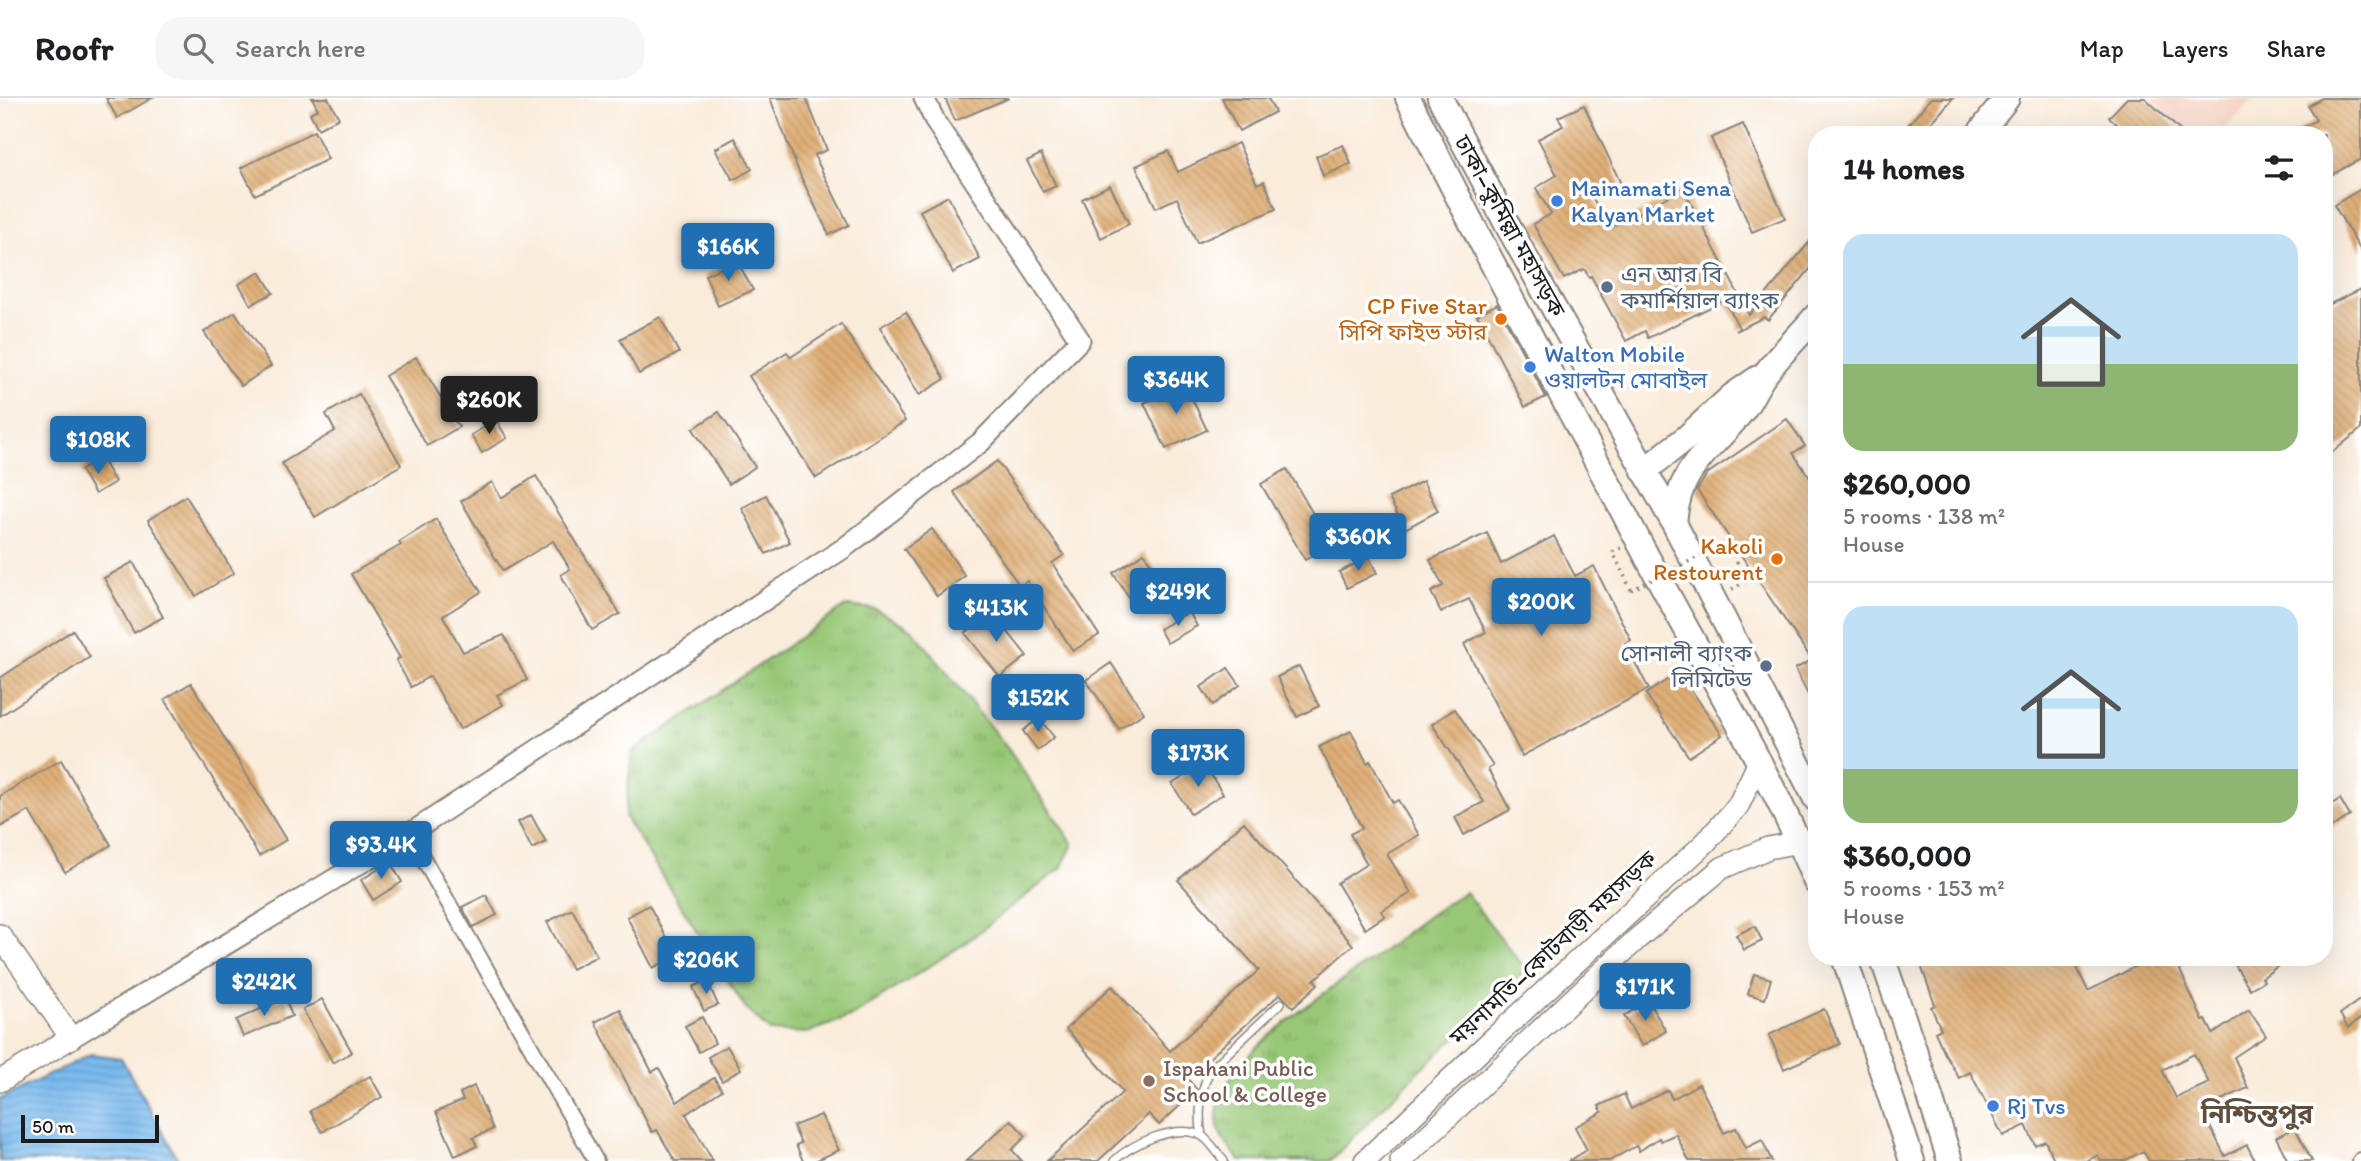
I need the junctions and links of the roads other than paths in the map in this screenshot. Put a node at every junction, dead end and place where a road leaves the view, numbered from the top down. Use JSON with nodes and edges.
{"nodes":[{"id":1,"x":924,"y":98,"type":"edge"},
{"id":2,"x":1408,"y":98,"type":"edge"},
{"id":3,"x":1440,"y":98,"type":"edge"},
{"id":4,"x":2007,"y":98,"type":"edge"},
{"id":5,"x":1985,"y":126,"type":"edge"},
{"id":6,"x":1808,"y":325,"type":"edge"},
{"id":7,"x":1765,"y":374,"type":"junction"},
{"id":8,"x":1603,"y":396,"type":"junction"},
{"id":9,"x":1686,"y":438,"type":"junction"},
{"id":10,"x":1644,"y":471,"type":"junction"},
{"id":11,"x":1674,"y":523,"type":"junction"},
{"id":12,"x":1760,"y":760,"type":"junction"},
{"id":13,"x":1808,"y":783,"type":"edge"},
{"id":14,"x":409,"y":834,"type":"junction"},
{"id":15,"x":1799,"y":842,"type":"junction"},
{"id":16,"x":1808,"y":863,"type":"edge"},
{"id":17,"x":0,"y":935,"type":"edge"},
{"id":18,"x":1847,"y":966,"type":"edge"},
{"id":19,"x":1885,"y":966,"type":"edge"},
{"id":20,"x":1281,"y":1003,"type":"dead end"},
{"id":21,"x":71,"y":1038,"type":"junction"},
{"id":22,"x":0,"y":1081,"type":"edge"},
{"id":23,"x":1202,"y":1136,"type":"junction"},
{"id":24,"x":596,"y":1161,"type":"edge"},
{"id":25,"x":1114,"y":1161,"type":"edge"},
{"id":26,"x":1224,"y":1161,"type":"edge"},
{"id":27,"x":1365,"y":1161,"type":"edge"},
{"id":28,"x":1401,"y":1161,"type":"edge"},
{"id":29,"x":1912,"y":1161,"type":"edge"},
{"id":30,"x":1950,"y":1161,"type":"edge"}],
"edges":[{"from":1,"to":14,"type":"street"},
{"from":2,"to":12,"type":"highway","name":"ঢাকা–কুমিল্লা মহাসড়ক"},
{"from":3,"to":8,"type":"highway","name":"ঢাকা–কুমিল্লা মহাসড়ক"},
{"from":4,"to":5,"type":"highway"},
{"from":6,"to":7,"type":"highway"},
{"from":7,"to":9,"type":"highway"},
{"from":7,"to":11,"type":"highway"},
{"from":8,"to":9,"type":"highway"},
{"from":8,"to":10,"type":"highway","name":"ঢাকা–কুমিল্লা মহাসড়ক"},
{"from":9,"to":10,"type":"highway"},
{"from":10,"to":11,"type":"highway","name":"ঢাকা–কুমিল্লা মহাসড়ক"},
{"from":11,"to":13,"type":"highway","name":"ঢাকা–কুমিল্লা মহাসড়ক"},
{"from":12,"to":15,"type":"highway","name":"ঢাকা–কুমিল্লা মহাসড়ক"},
{"from":12,"to":27,"type":"main road","name":"ময়নামতি–কোটবাড়ী মহাসড়ক"},
{"from":14,"to":21,"type":"street"},
{"from":14,"to":24,"type":"street"},
{"from":15,"to":16,"type":"highway","name":"ঢাকা–কুমিল্লা মহাসড়ক"},
{"from":15,"to":28,"type":"main road"},
{"from":17,"to":21,"type":"main road"},
{"from":18,"to":29,"type":"highway"},
{"from":19,"to":30,"type":"highway"},
{"from":20,"to":23,"type":"lane"},
{"from":21,"to":22,"type":"main road"},
{"from":23,"to":25,"type":"lane"},
{"from":23,"to":26,"type":"lane"}]}
